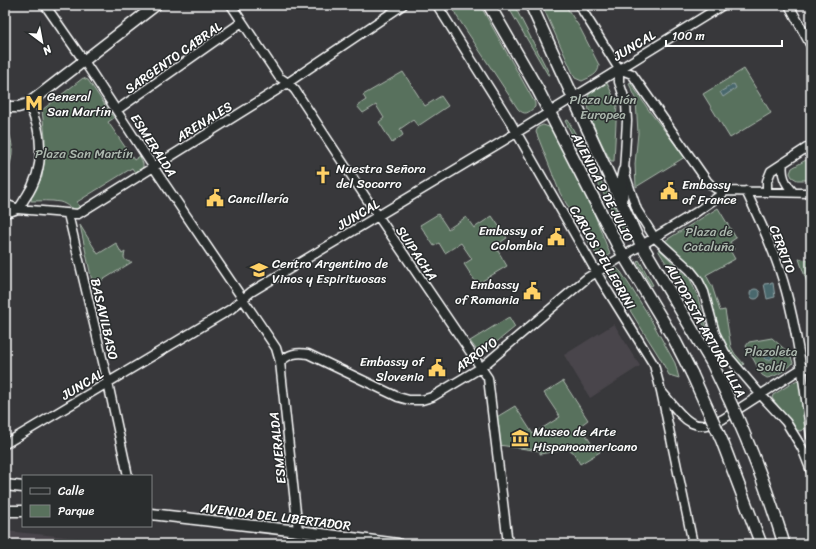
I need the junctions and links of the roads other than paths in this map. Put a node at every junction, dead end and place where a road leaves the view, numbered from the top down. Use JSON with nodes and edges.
{"nodes":[{"id":1,"x":45,"y":5,"type":"edge"},
{"id":2,"x":156,"y":5,"type":"edge"},
{"id":3,"x":231,"y":5,"type":"edge"},
{"id":4,"x":403,"y":5,"type":"edge"},
{"id":5,"x":437,"y":5,"type":"edge"},
{"id":6,"x":489,"y":5,"type":"edge"},
{"id":7,"x":523,"y":5,"type":"edge"},
{"id":8,"x":531,"y":5,"type":"edge"},
{"id":9,"x":579,"y":5,"type":"edge"},
{"id":10,"x":723,"y":5,"type":"edge"},
{"id":11,"x":789,"y":5,"type":"edge"},
{"id":12,"x":242,"y":22,"type":"junction"},
{"id":13,"x":541,"y":29,"type":"junction"},
{"id":14,"x":811,"y":46,"type":"edge"},
{"id":15,"x":84,"y":61,"type":"junction"},
{"id":16,"x":619,"y":69,"type":"junction"},
{"id":17,"x":288,"y":83,"type":"junction"},
{"id":18,"x":573,"y":97,"type":"junction"},
{"id":19,"x":28,"y":104,"type":"junction"},
{"id":20,"x":5,"y":107,"type":"edge"},
{"id":21,"x":117,"y":110,"type":"junction"},
{"id":22,"x":550,"y":112,"type":"junction"},
{"id":23,"x":516,"y":132,"type":"junction"},
{"id":24,"x":811,"y":145,"type":"edge"},
{"id":25,"x":783,"y":163,"type":"junction"},
{"id":26,"x":153,"y":167,"type":"junction"},
{"id":27,"x":624,"y":171,"type":"junction"},
{"id":28,"x":726,"y":191,"type":"junction"},
{"id":29,"x":746,"y":191,"type":"junction"},
{"id":30,"x":767,"y":191,"type":"junction"},
{"id":31,"x":793,"y":192,"type":"junction"},
{"id":32,"x":811,"y":193,"type":"edge"},
{"id":33,"x":622,"y":203,"type":"junction"},
{"id":34,"x":5,"y":204,"type":"edge"},
{"id":35,"x":18,"y":209,"type":"junction"},
{"id":36,"x":5,"y":213,"type":"edge"},
{"id":37,"x":68,"y":214,"type":"junction"},
{"id":38,"x":378,"y":216,"type":"junction"},
{"id":39,"x":654,"y":237,"type":"junction"},
{"id":40,"x":642,"y":244,"type":"junction"},
{"id":41,"x":623,"y":255,"type":"junction"},
{"id":42,"x":597,"y":272,"type":"junction"},
{"id":43,"x":243,"y":299,"type":"junction"},
{"id":44,"x":280,"y":362,"type":"junction"},
{"id":45,"x":482,"y":367,"type":"junction"},
{"id":46,"x":802,"y":368,"type":"junction"},
{"id":47,"x":811,"y":368,"type":"edge"},
{"id":48,"x":108,"y":383,"type":"junction"},
{"id":49,"x":661,"y":391,"type":"junction"},
{"id":50,"x":760,"y":394,"type":"junction"},
{"id":51,"x":811,"y":436,"type":"edge"},
{"id":52,"x":5,"y":444,"type":"edge"},
{"id":53,"x":811,"y":471,"type":"edge"},
{"id":54,"x":128,"y":475,"type":"edge"},
{"id":55,"x":5,"y":485,"type":"edge"},
{"id":56,"x":22,"y":487,"type":"edge"},
{"id":57,"x":5,"y":511,"type":"edge"},
{"id":58,"x":22,"y":511,"type":"edge"},
{"id":59,"x":152,"y":514,"type":"edge"},
{"id":60,"x":298,"y":531,"type":"junction"},
{"id":61,"x":398,"y":544,"type":"edge"},
{"id":62,"x":508,"y":544,"type":"edge"},
{"id":63,"x":693,"y":544,"type":"edge"},
{"id":64,"x":761,"y":544,"type":"edge"},
{"id":65,"x":784,"y":544,"type":"edge"}],
"edges":[{"from":1,"to":15,"type":"street","name":"ESMERALDA"},
{"from":2,"to":15,"type":"main road"},
{"from":3,"to":12,"type":"street","name":"SUIPACHA"},
{"from":4,"to":17,"type":"street","name":"ARENALES"},
{"from":5,"to":23,"type":"street","name":"CARLOS PELLEGRINI"},
{"from":6,"to":22,"type":"highway","name":"AVENIDA 9 DE JULIO"},
{"from":7,"to":13,"type":"highway"},
{"from":8,"to":13,"type":"highway","name":"AVENIDA 9 DE JULIO"},
{"from":9,"to":16,"type":"street"},
{"from":10,"to":16,"type":"street","name":"JUNCAL"},
{"from":11,"to":14,"type":"street"},
{"from":12,"to":17,"type":"street","name":"SUIPACHA"},
{"from":12,"to":21,"type":"street","name":"SARGENTO CABRAL"},
{"from":13,"to":18,"type":"highway","name":"AVENIDA 9 DE JULIO"},
{"from":15,"to":19,"type":"main road"},
{"from":15,"to":21,"type":"street","name":"ESMERALDA"},
{"from":16,"to":18,"type":"street","name":"JUNCAL"},
{"from":16,"to":27,"type":"street","name":"AVENIDA 9 DE JULIO"},
{"from":16,"to":28,"type":"street"},
{"from":17,"to":26,"type":"street","name":"ARENALES"},
{"from":17,"to":38,"type":"street","name":"SUIPACHA"},
{"from":18,"to":22,"type":"street","name":"JUNCAL"},
{"from":18,"to":33,"type":"highway","name":"AVENIDA 9 DE JULIO"},
{"from":19,"to":20,"type":"main road"},
{"from":19,"to":35,"type":"street"},
{"from":21,"to":26,"type":"street","name":"ESMERALDA"},
{"from":22,"to":23,"type":"street","name":"JUNCAL"},
{"from":22,"to":41,"type":"highway","name":"AVENIDA 9 DE JULIO"},
{"from":23,"to":38,"type":"street","name":"JUNCAL"},
{"from":23,"to":42,"type":"street","name":"CARLOS PELLEGRINI"},
{"from":24,"to":25,"type":"street"},
{"from":25,"to":30,"type":"street"},
{"from":25,"to":31,"type":"street"},
{"from":26,"to":37,"type":"street","name":"ARENALES"},
{"from":26,"to":43,"type":"street","name":"ESMERALDA"},
{"from":27,"to":33,"type":"highway"},
{"from":27,"to":39,"type":"street","name":"AVENIDA 9 DE JULIO"},
{"from":28,"to":29,"type":"street"},
{"from":28,"to":39,"type":"street","name":"ARROYO"},
{"from":29,"to":30,"type":"street"},
{"from":29,"to":46,"type":"street","name":"CERRITO"},
{"from":30,"to":31,"type":"street"},
{"from":31,"to":32,"type":"street"},
{"from":33,"to":40,"type":"highway","name":"AVENIDA 9 DE JULIO"},
{"from":34,"to":35,"type":"street","name":"ARENALES"},
{"from":35,"to":36,"type":"street"},
{"from":35,"to":37,"type":"street","name":"ARENALES"},
{"from":37,"to":48,"type":"street","name":"BASAVILBASO"},
{"from":38,"to":43,"type":"street","name":"JUNCAL"},
{"from":38,"to":45,"type":"street","name":"SUIPACHA"},
{"from":39,"to":40,"type":"street","name":"ARROYO"},
{"from":39,"to":50,"type":"street","name":"AVENIDA 9 DE JULIO"},
{"from":40,"to":41,"type":"street","name":"ARROYO"},
{"from":40,"to":65,"type":"highway","name":"AUTOPISTA ARTURO ILLIA","bridge":true},
{"from":41,"to":42,"type":"street","name":"ARROYO"},
{"from":41,"to":64,"type":"highway","bridge":true},
{"from":42,"to":45,"type":"street","name":"ARROYO"},
{"from":42,"to":49,"type":"street","name":"CARLOS PELLEGRINI"},
{"from":43,"to":44,"type":"street"},
{"from":43,"to":48,"type":"street","name":"JUNCAL"},
{"from":44,"to":45,"type":"street","name":"ARROYO"},
{"from":44,"to":60,"type":"street","name":"ESMERALDA"},
{"from":45,"to":62,"type":"street","name":"SUIPACHA"},
{"from":46,"to":47,"type":"street"},
{"from":46,"to":50,"type":"street"},
{"from":46,"to":51,"type":"street","name":"CERRITO"},
{"from":48,"to":52,"type":"street","name":"JUNCAL"},
{"from":48,"to":54,"type":"street","name":"BASAVILBASO"},
{"from":49,"to":50,"type":"street"},
{"from":49,"to":63,"type":"street","name":"CARLOS PELLEGRINI"},
{"from":50,"to":53,"type":"street","name":"AVENIDA 9 DE JULIO"},
{"from":55,"to":56,"type":"main road"},
{"from":57,"to":58,"type":"main road"},
{"from":59,"to":60,"type":"main road","name":"AVENIDA DEL LIBERTADOR"},
{"from":60,"to":61,"type":"main road","name":"AVENIDA DEL LIBERTADOR"}]}
